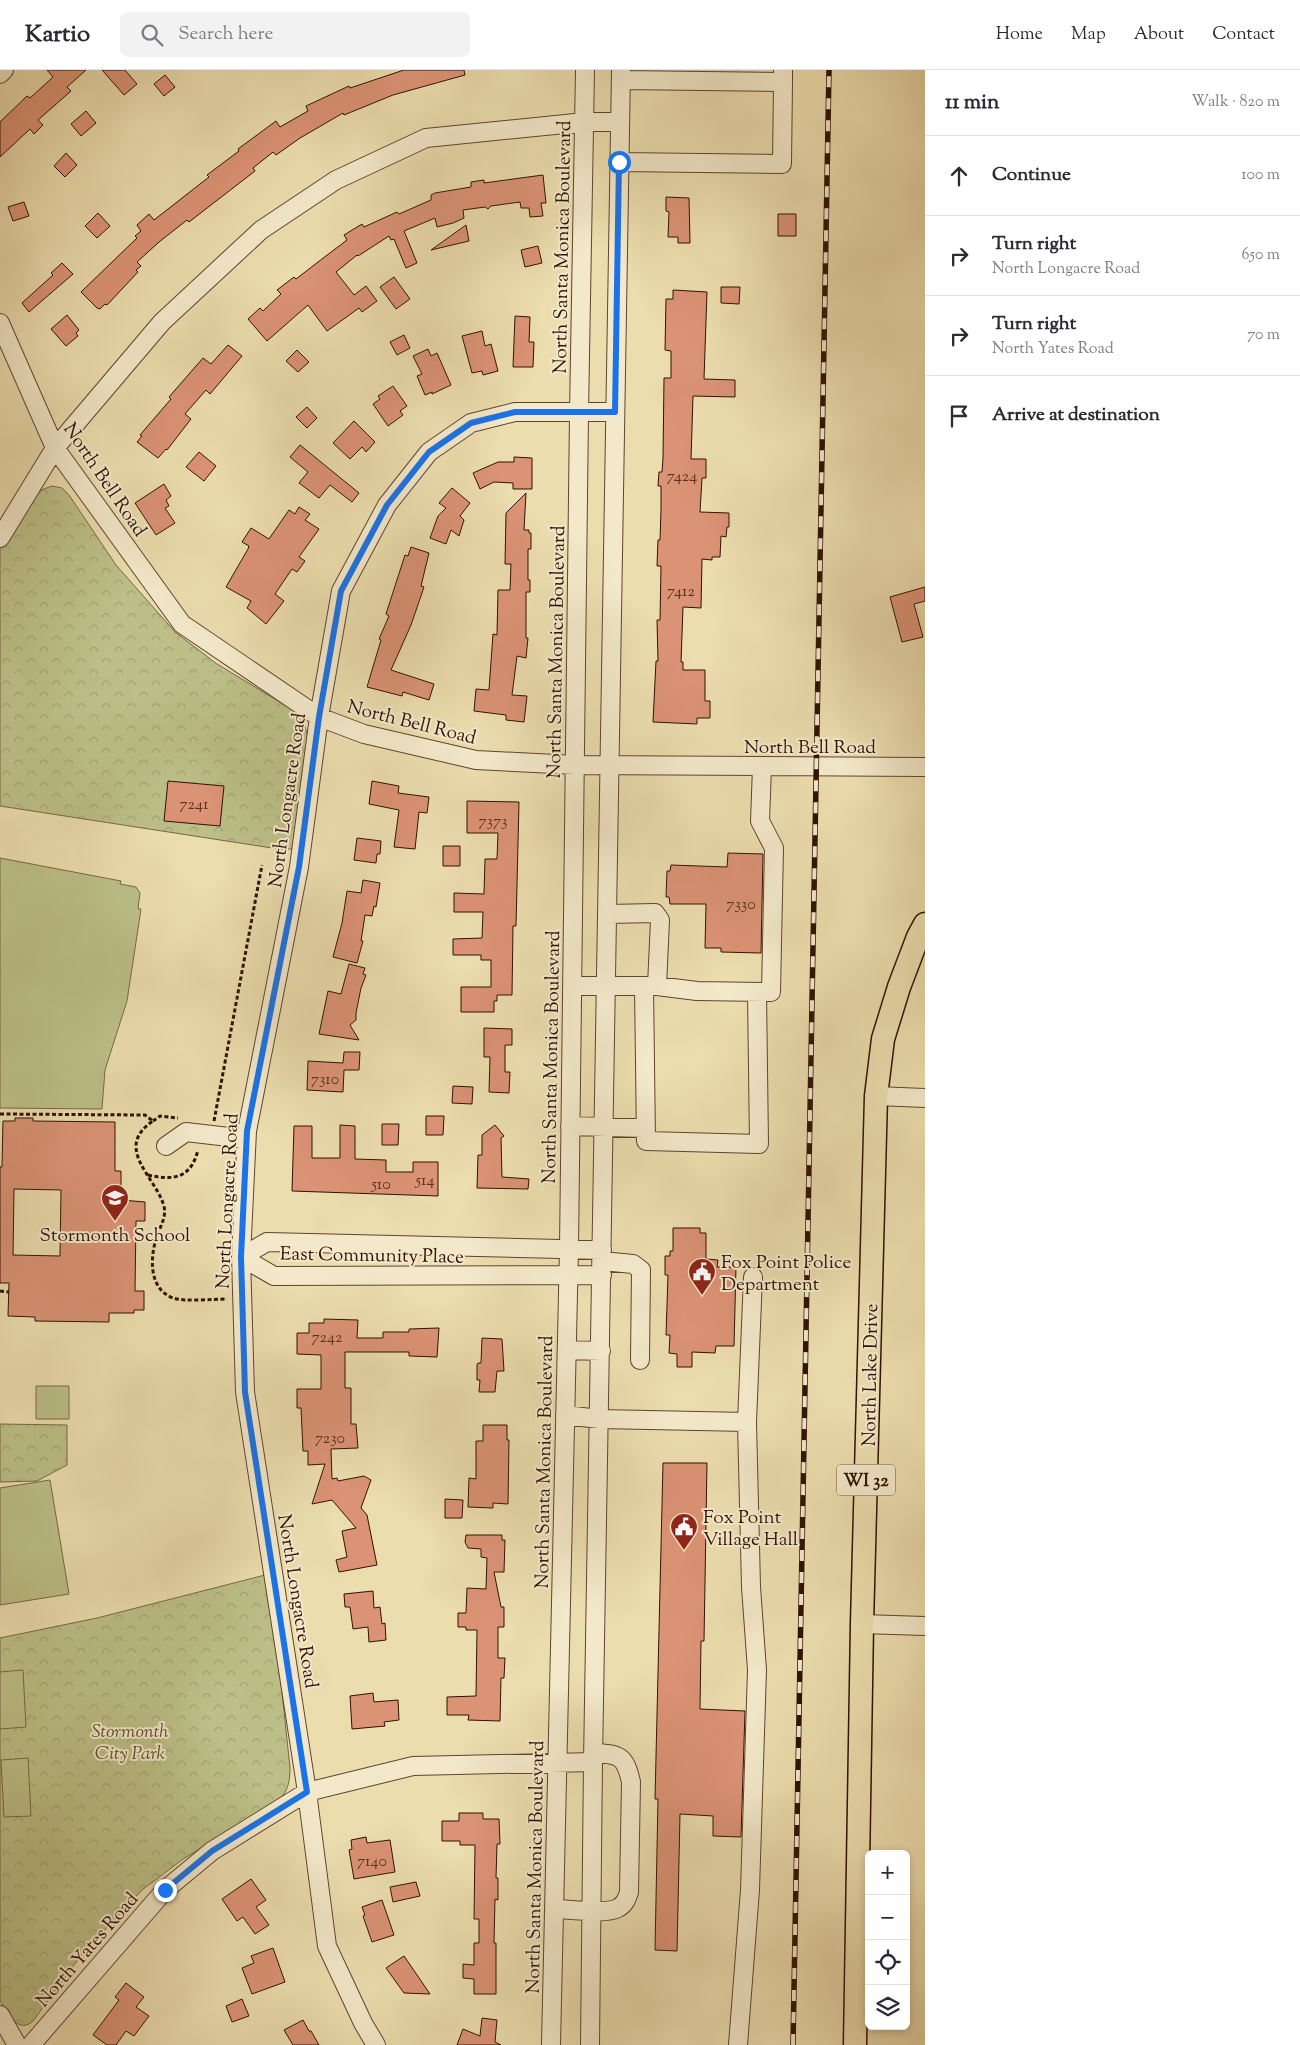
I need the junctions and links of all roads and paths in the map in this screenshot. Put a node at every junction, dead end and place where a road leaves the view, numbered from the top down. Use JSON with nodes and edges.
{"nodes":[{"id":1,"x":4,"y":70,"type":"edge"},
{"id":2,"x":586,"y":70,"type":"edge"},
{"id":3,"x":0,"y":74,"type":"edge"},
{"id":4,"x":621,"y":75,"type":"edge"},
{"id":5,"x":783,"y":76,"type":"edge"},
{"id":6,"x":585,"y":122,"type":"junction"},
{"id":7,"x":620,"y":122,"type":"junction"},
{"id":8,"x":619,"y":162,"type":"junction"},
{"id":9,"x":0,"y":323,"type":"edge"},
{"id":10,"x":615,"y":412,"type":"junction"},
{"id":11,"x":579,"y":413,"type":"junction"},
{"id":12,"x":55,"y":448,"type":"junction"},
{"id":13,"x":0,"y":538,"type":"edge"},
{"id":14,"x":319,"y":717,"type":"junction"},
{"id":15,"x":575,"y":765,"type":"junction"},
{"id":16,"x":610,"y":765,"type":"junction"},
{"id":17,"x":762,"y":767,"type":"junction"},
{"id":18,"x":925,"y":767,"type":"edge"},
{"id":19,"x":262,"y":864,"type":"dead end"},
{"id":20,"x":608,"y":914,"type":"junction"},
{"id":21,"x":925,"y":924,"type":"edge"},
{"id":22,"x":572,"y":986,"type":"junction"},
{"id":23,"x":651,"y":986,"type":"junction"},
{"id":24,"x":607,"y":987,"type":"junction"},
{"id":25,"x":757,"y":992,"type":"junction"},
{"id":26,"x":876,"y":1096,"type":"junction"},
{"id":27,"x":925,"y":1098,"type":"edge"},
{"id":28,"x":0,"y":1114,"type":"edge"},
{"id":29,"x":188,"y":1119,"type":"dead end"},
{"id":30,"x":205,"y":1120,"type":"dead end"},
{"id":31,"x":153,"y":1121,"type":"junction"},
{"id":32,"x":570,"y":1126,"type":"junction"},
{"id":33,"x":605,"y":1126,"type":"junction"},
{"id":34,"x":645,"y":1128,"type":"junction"},
{"id":35,"x":246,"y":1139,"type":"junction"},
{"id":36,"x":166,"y":1146,"type":"dead end"},
{"id":37,"x":198,"y":1147,"type":"dead end"},
{"id":38,"x":147,"y":1175,"type":"junction"},
{"id":39,"x":568,"y":1249,"type":"junction"},
{"id":40,"x":241,"y":1257,"type":"junction"},
{"id":41,"x":602,"y":1262,"type":"junction"},
{"id":42,"x":568,"y":1275,"type":"junction"},
{"id":43,"x":753,"y":1277,"type":"dead end"},
{"id":44,"x":0,"y":1292,"type":"edge"},
{"id":45,"x":9,"y":1292,"type":"dead end"},
{"id":46,"x":242,"y":1299,"type":"junction"},
{"id":47,"x":567,"y":1350,"type":"junction"},
{"id":48,"x":601,"y":1351,"type":"junction"},
{"id":49,"x":640,"y":1360,"type":"dead end"},
{"id":50,"x":565,"y":1415,"type":"junction"},
{"id":51,"x":599,"y":1419,"type":"junction"},
{"id":52,"x":746,"y":1422,"type":"junction"},
{"id":53,"x":862,"y":1624,"type":"junction"},
{"id":54,"x":925,"y":1626,"type":"edge"},
{"id":55,"x":593,"y":1758,"type":"junction"},
{"id":56,"x":558,"y":1762,"type":"junction"},
{"id":57,"x":307,"y":1792,"type":"junction"},
{"id":58,"x":554,"y":1909,"type":"junction"},
{"id":59,"x":591,"y":1911,"type":"junction"},
{"id":60,"x":0,"y":2015,"type":"edge"},
{"id":61,"x":17,"y":2045,"type":"edge"},
{"id":62,"x":31,"y":2045,"type":"edge"},
{"id":63,"x":376,"y":2045,"type":"edge"},
{"id":64,"x":552,"y":2045,"type":"edge"},
{"id":65,"x":590,"y":2045,"type":"edge"},
{"id":66,"x":738,"y":2045,"type":"edge"},
{"id":67,"x":854,"y":2045,"type":"edge"}],
"edges":[{"from":1,"to":3,"type":"street"},
{"from":2,"to":6,"type":"street","name":"North Santa Monica Boulevard"},
{"from":4,"to":5,"type":"street"},
{"from":4,"to":7,"type":"street"},
{"from":5,"to":8,"type":"street"},
{"from":6,"to":7,"type":"street"},
{"from":6,"to":11,"type":"street","name":"North Santa Monica Boulevard"},
{"from":6,"to":12,"type":"street"},
{"from":7,"to":8,"type":"street"},
{"from":8,"to":10,"type":"street"},
{"from":9,"to":12,"type":"street","name":"North Bell Road"},
{"from":10,"to":11,"type":"street","name":"North Longacre Road"},
{"from":10,"to":16,"type":"street"},
{"from":11,"to":14,"type":"street","name":"North Longacre Road"},
{"from":11,"to":15,"type":"street","name":"North Santa Monica Boulevard"},
{"from":12,"to":13,"type":"street"},
{"from":12,"to":14,"type":"street","name":"North Bell Road"},
{"from":14,"to":15,"type":"street","name":"North Bell Road"},
{"from":14,"to":35,"type":"street","name":"North Longacre Road"},
{"from":15,"to":16,"type":"street","name":"North Bell Road"},
{"from":15,"to":22,"type":"street","name":"North Santa Monica Boulevard"},
{"from":16,"to":17,"type":"street","name":"North Bell Road"},
{"from":16,"to":20,"type":"street"},
{"from":17,"to":18,"type":"street","name":"North Bell Road"},
{"from":17,"to":25,"type":"street"},
{"from":19,"to":30,"type":"path"},
{"from":20,"to":23,"type":"street"},
{"from":20,"to":24,"type":"street"},
{"from":21,"to":26,"type":"main road","name":"North Lake Drive","number":"WI 32"},
{"from":22,"to":24,"type":"street"},
{"from":22,"to":32,"type":"street","name":"North Santa Monica Boulevard"},
{"from":23,"to":24,"type":"street"},
{"from":23,"to":25,"type":"street"},
{"from":23,"to":34,"type":"street"},
{"from":24,"to":33,"type":"street"},
{"from":25,"to":34,"type":"street"},
{"from":26,"to":27,"type":"street"},
{"from":26,"to":53,"type":"main road","name":"North Lake Drive","number":"WI 32"},
{"from":28,"to":31,"type":"path"},
{"from":29,"to":31,"type":"path"},
{"from":31,"to":38,"type":"path"},
{"from":32,"to":33,"type":"street"},
{"from":32,"to":39,"type":"street","name":"North Santa Monica Boulevard"},
{"from":33,"to":34,"type":"street"},
{"from":33,"to":41,"type":"street"},
{"from":35,"to":36,"type":"street"},
{"from":35,"to":40,"type":"street","name":"North Longacre Road"},
{"from":37,"to":38,"type":"path"},
{"from":38,"to":46,"type":"path"},
{"from":39,"to":40,"type":"street","name":"East Community Place"},
{"from":39,"to":41,"type":"street","name":"East Community Place"},
{"from":39,"to":42,"type":"street","name":"North Santa Monica Boulevard"},
{"from":40,"to":42,"type":"street","name":"East Community Place"},
{"from":40,"to":46,"type":"street","name":"North Longacre Road"},
{"from":41,"to":42,"type":"street","name":"East Community Place"},
{"from":41,"to":48,"type":"street"},
{"from":41,"to":49,"type":"street"},
{"from":42,"to":47,"type":"street","name":"North Santa Monica Boulevard"},
{"from":43,"to":52,"type":"street"},
{"from":44,"to":45,"type":"path"},
{"from":46,"to":57,"type":"street","name":"North Longacre Road"},
{"from":47,"to":48,"type":"street"},
{"from":47,"to":50,"type":"street","name":"North Santa Monica Boulevard"},
{"from":48,"to":51,"type":"street"},
{"from":50,"to":51,"type":"street"},
{"from":50,"to":56,"type":"street","name":"North Santa Monica Boulevard"},
{"from":51,"to":52,"type":"street"},
{"from":51,"to":55,"type":"street"},
{"from":52,"to":66,"type":"street"},
{"from":53,"to":54,"type":"street"},
{"from":53,"to":67,"type":"main road","name":"North Lake Drive","number":"WI 32"},
{"from":55,"to":56,"type":"street","name":"North Yates Road"},
{"from":55,"to":59,"type":"street"},
{"from":55,"to":59,"type":"street","name":"North Yates Road"},
{"from":56,"to":57,"type":"street","name":"North Yates Road"},
{"from":56,"to":58,"type":"street","name":"North Santa Monica Boulevard"},
{"from":57,"to":62,"type":"street","name":"North Yates Road"},
{"from":57,"to":63,"type":"street","name":"North Longacre Road"},
{"from":58,"to":59,"type":"street"},
{"from":58,"to":64,"type":"street","name":"North Santa Monica Boulevard"},
{"from":59,"to":65,"type":"street"},
{"from":60,"to":61,"type":"street"}]}
